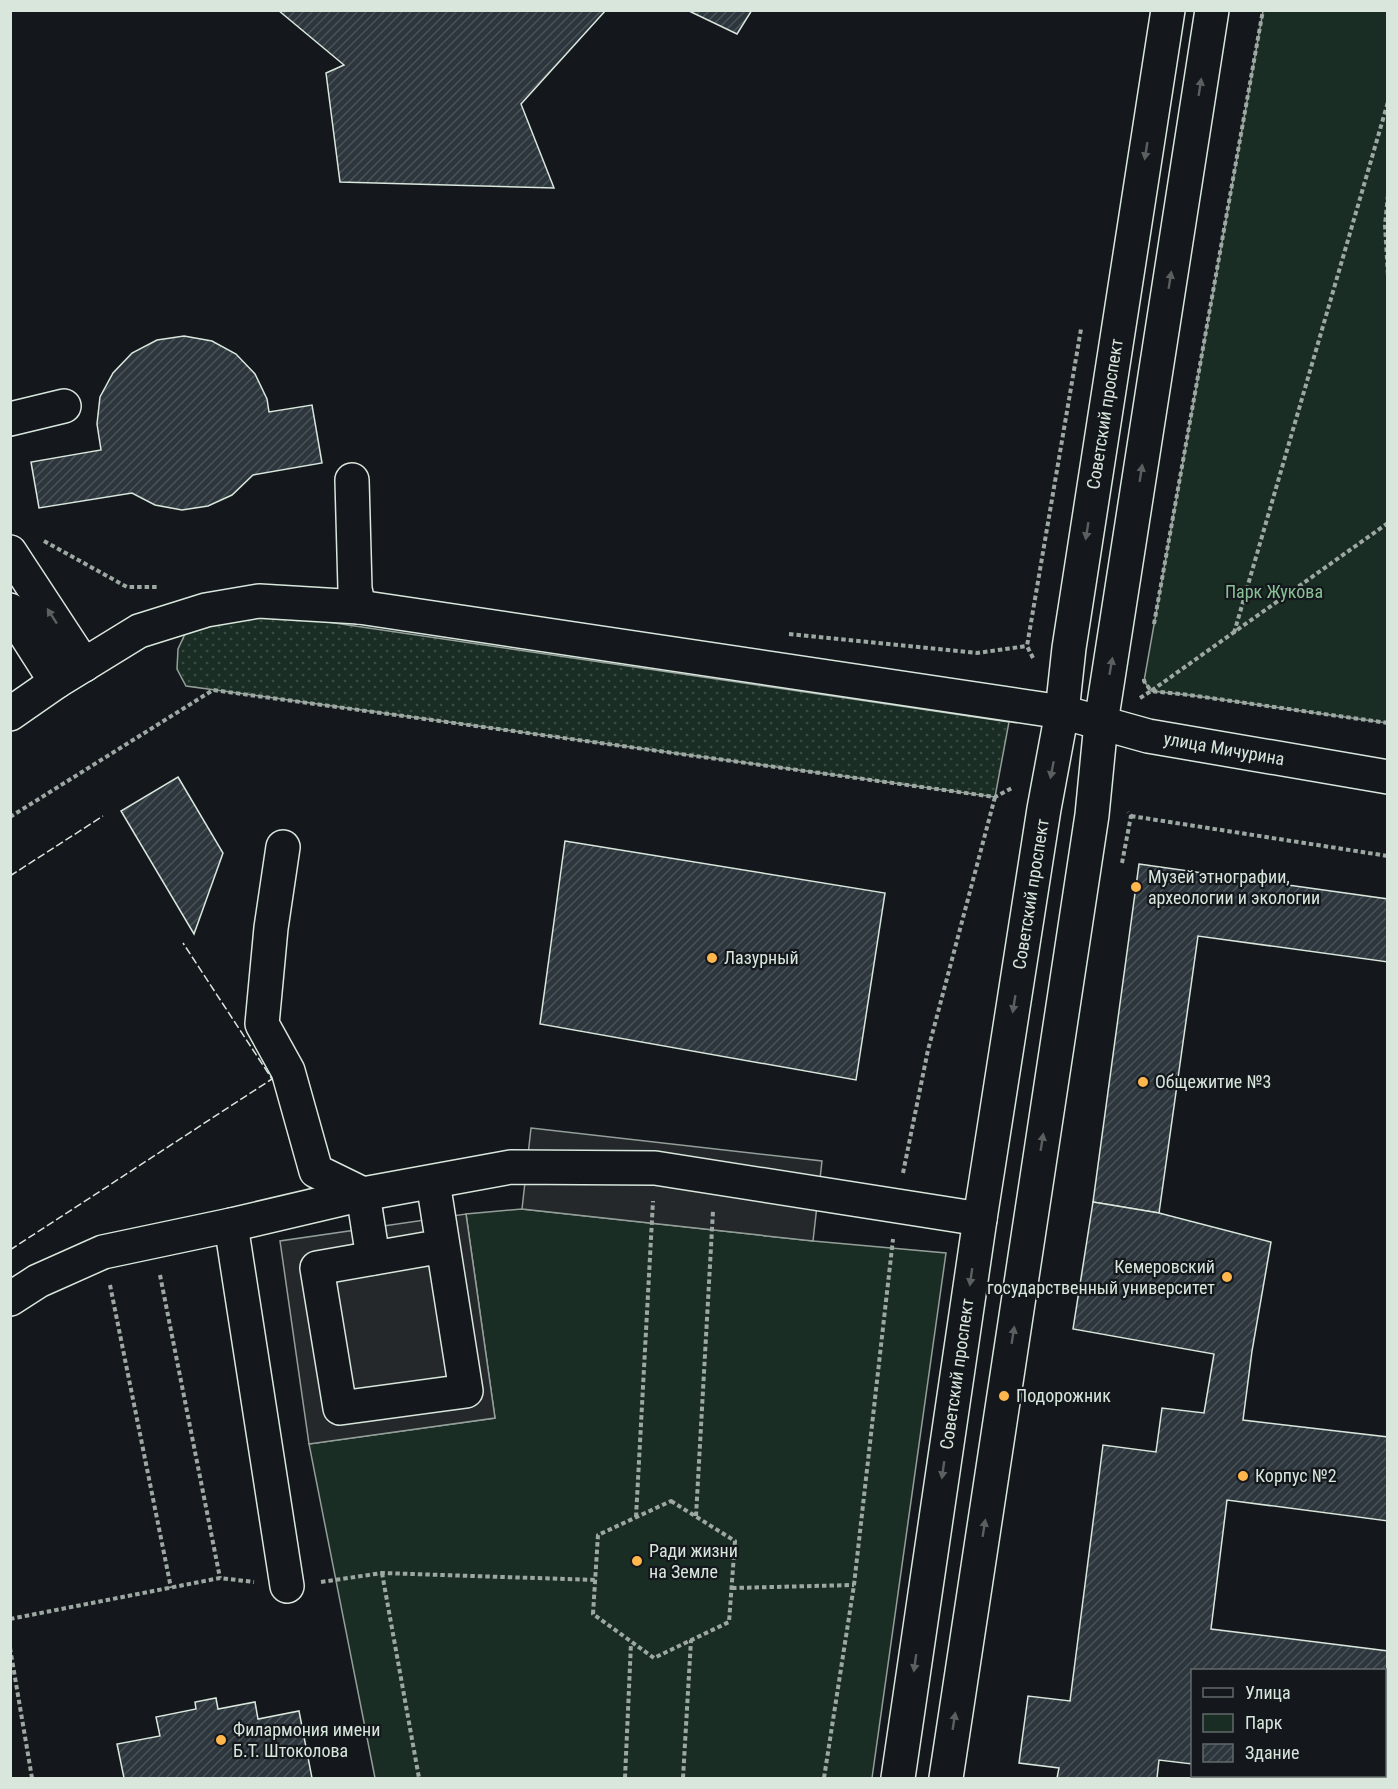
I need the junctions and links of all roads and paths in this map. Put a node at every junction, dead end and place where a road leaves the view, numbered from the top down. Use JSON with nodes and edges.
{"nodes":[{"id":1,"x":1168,"y":10,"type":"edge"},
{"id":2,"x":1212,"y":10,"type":"edge"},
{"id":3,"x":1263,"y":10,"type":"edge"},
{"id":4,"x":1388,"y":102,"type":"edge"},
{"id":5,"x":1388,"y":195,"type":"edge"},
{"id":6,"x":1388,"y":219,"type":"edge"},
{"id":7,"x":1384,"y":225,"type":"junction"},
{"id":8,"x":1388,"y":276,"type":"edge"},
{"id":9,"x":64,"y":406,"type":"dead end"},
{"id":10,"x":10,"y":419,"type":"edge"},
{"id":11,"x":352,"y":480,"type":"dead end"},
{"id":12,"x":1388,"y":523,"type":"edge"},
{"id":13,"x":10,"y":552,"type":"edge"},
{"id":14,"x":358,"y":607,"type":"junction"},
{"id":15,"x":10,"y":610,"type":"edge"},
{"id":16,"x":1152,"y":634,"type":"dead end"},
{"id":17,"x":1233,"y":634,"type":"junction"},
{"id":18,"x":84,"y":665,"type":"junction"},
{"id":19,"x":1146,"y":669,"type":"dead end"},
{"id":20,"x":56,"y":682,"type":"junction"},
{"id":21,"x":1151,"y":691,"type":"junction"},
{"id":22,"x":1062,"y":712,"type":"junction"},
{"id":23,"x":10,"y":714,"type":"edge"},
{"id":24,"x":1101,"y":723,"type":"junction"},
{"id":25,"x":1388,"y":723,"type":"edge"},
{"id":26,"x":1388,"y":777,"type":"edge"},
{"id":27,"x":1131,"y":816,"type":"dead end"},
{"id":28,"x":10,"y":817,"type":"edge"},
{"id":29,"x":283,"y":847,"type":"dead end"},
{"id":30,"x":1388,"y":856,"type":"edge"},
{"id":31,"x":655,"y":1168,"type":"junction"},
{"id":32,"x":715,"y":1177,"type":"junction"},
{"id":33,"x":433,"y":1182,"type":"junction"},
{"id":34,"x":363,"y":1194,"type":"junction"},
{"id":35,"x":896,"y":1206,"type":"junction"},
{"id":36,"x":980,"y":1219,"type":"junction"},
{"id":37,"x":231,"y":1225,"type":"junction"},
{"id":38,"x":153,"y":1241,"type":"junction"},
{"id":39,"x":443,"y":1246,"type":"junction"},
{"id":40,"x":103,"y":1252,"type":"junction"},
{"id":41,"x":373,"y":1258,"type":"junction"},
{"id":42,"x":10,"y":1299,"type":"edge"},
{"id":43,"x":696,"y":1516,"type":"junction"},
{"id":44,"x":636,"y":1517,"type":"junction"},
{"id":45,"x":382,"y":1573,"type":"junction"},
{"id":46,"x":220,"y":1578,"type":"junction"},
{"id":47,"x":595,"y":1580,"type":"junction"},
{"id":48,"x":854,"y":1585,"type":"junction"},
{"id":49,"x":287,"y":1586,"type":"junction"},
{"id":50,"x":171,"y":1587,"type":"junction"},
{"id":51,"x":732,"y":1588,"type":"junction"},
{"id":52,"x":10,"y":1618,"type":"edge"},
{"id":53,"x":690,"y":1640,"type":"junction"},
{"id":54,"x":631,"y":1642,"type":"junction"},
{"id":55,"x":10,"y":1648,"type":"edge"},
{"id":56,"x":32,"y":1779,"type":"edge"},
{"id":57,"x":419,"y":1779,"type":"edge"},
{"id":58,"x":625,"y":1779,"type":"edge"},
{"id":59,"x":683,"y":1779,"type":"edge"},
{"id":60,"x":824,"y":1779,"type":"edge"},
{"id":61,"x":898,"y":1779,"type":"edge"},
{"id":62,"x":946,"y":1779,"type":"edge"}],
"edges":[{"from":1,"to":22,"type":"main road","name":"Советский проспект","one_way":true},
{"from":24,"to":2,"type":"main road","one_way":true},
{"from":3,"to":16,"type":"path"},
{"from":4,"to":17,"type":"path"},
{"from":5,"to":7,"type":"path"},
{"from":6,"to":7,"type":"path"},
{"from":7,"to":8,"type":"path"},
{"from":9,"to":10,"type":"main road"},
{"from":11,"to":14,"type":"main road"},
{"from":12,"to":17,"type":"path"},
{"from":18,"to":13,"type":"main road","one_way":true},
{"from":14,"to":18,"type":"main road","name":"улица Мичурина"},
{"from":14,"to":22,"type":"main road","name":"улица Мичурина"},
{"from":15,"to":20,"type":"main road"},
{"from":17,"to":21,"type":"path"},
{"from":18,"to":20,"type":"main road","name":"улица Мичурина"},
{"from":19,"to":21,"type":"path"},
{"from":20,"to":23,"type":"main road","name":"улица Мичурина"},
{"from":21,"to":25,"type":"path"},
{"from":22,"to":24,"type":"main road","name":"улица Мичурина"},
{"from":22,"to":36,"type":"main road","name":"Советский проспект","one_way":true},
{"from":24,"to":26,"type":"main road","name":"улица Мичурина"},
{"from":62,"to":24,"type":"main road","one_way":true},
{"from":27,"to":30,"type":"path"},
{"from":28,"to":35,"type":"path"},
{"from":29,"to":34,"type":"main road"},
{"from":31,"to":32,"type":"main road"},
{"from":31,"to":33,"type":"main road"},
{"from":31,"to":44,"type":"path"},
{"from":32,"to":35,"type":"main road"},
{"from":32,"to":43,"type":"path"},
{"from":33,"to":34,"type":"main road"},
{"from":33,"to":39,"type":"main road"},
{"from":34,"to":37,"type":"main road"},
{"from":34,"to":41,"type":"main road"},
{"from":35,"to":36,"type":"main road"},
{"from":35,"to":48,"type":"path"},
{"from":36,"to":61,"type":"main road","name":"Советский проспект","one_way":true},
{"from":37,"to":38,"type":"main road"},
{"from":37,"to":49,"type":"main road"},
{"from":38,"to":40,"type":"main road"},
{"from":38,"to":46,"type":"path"},
{"from":39,"to":41,"type":"main road"},
{"from":39,"to":41,"type":"main road"},
{"from":40,"to":42,"type":"main road"},
{"from":40,"to":50,"type":"path"},
{"from":43,"to":44,"type":"path"},
{"from":43,"to":51,"type":"path"},
{"from":44,"to":47,"type":"path"},
{"from":45,"to":47,"type":"path"},
{"from":45,"to":49,"type":"path"},
{"from":45,"to":57,"type":"path"},
{"from":46,"to":49,"type":"path"},
{"from":46,"to":50,"type":"path"},
{"from":47,"to":54,"type":"path"},
{"from":48,"to":51,"type":"path"},
{"from":48,"to":60,"type":"path"},
{"from":50,"to":52,"type":"path"},
{"from":51,"to":53,"type":"path"},
{"from":53,"to":54,"type":"path"},
{"from":53,"to":59,"type":"path"},
{"from":54,"to":58,"type":"path"},
{"from":55,"to":56,"type":"path"}]}
